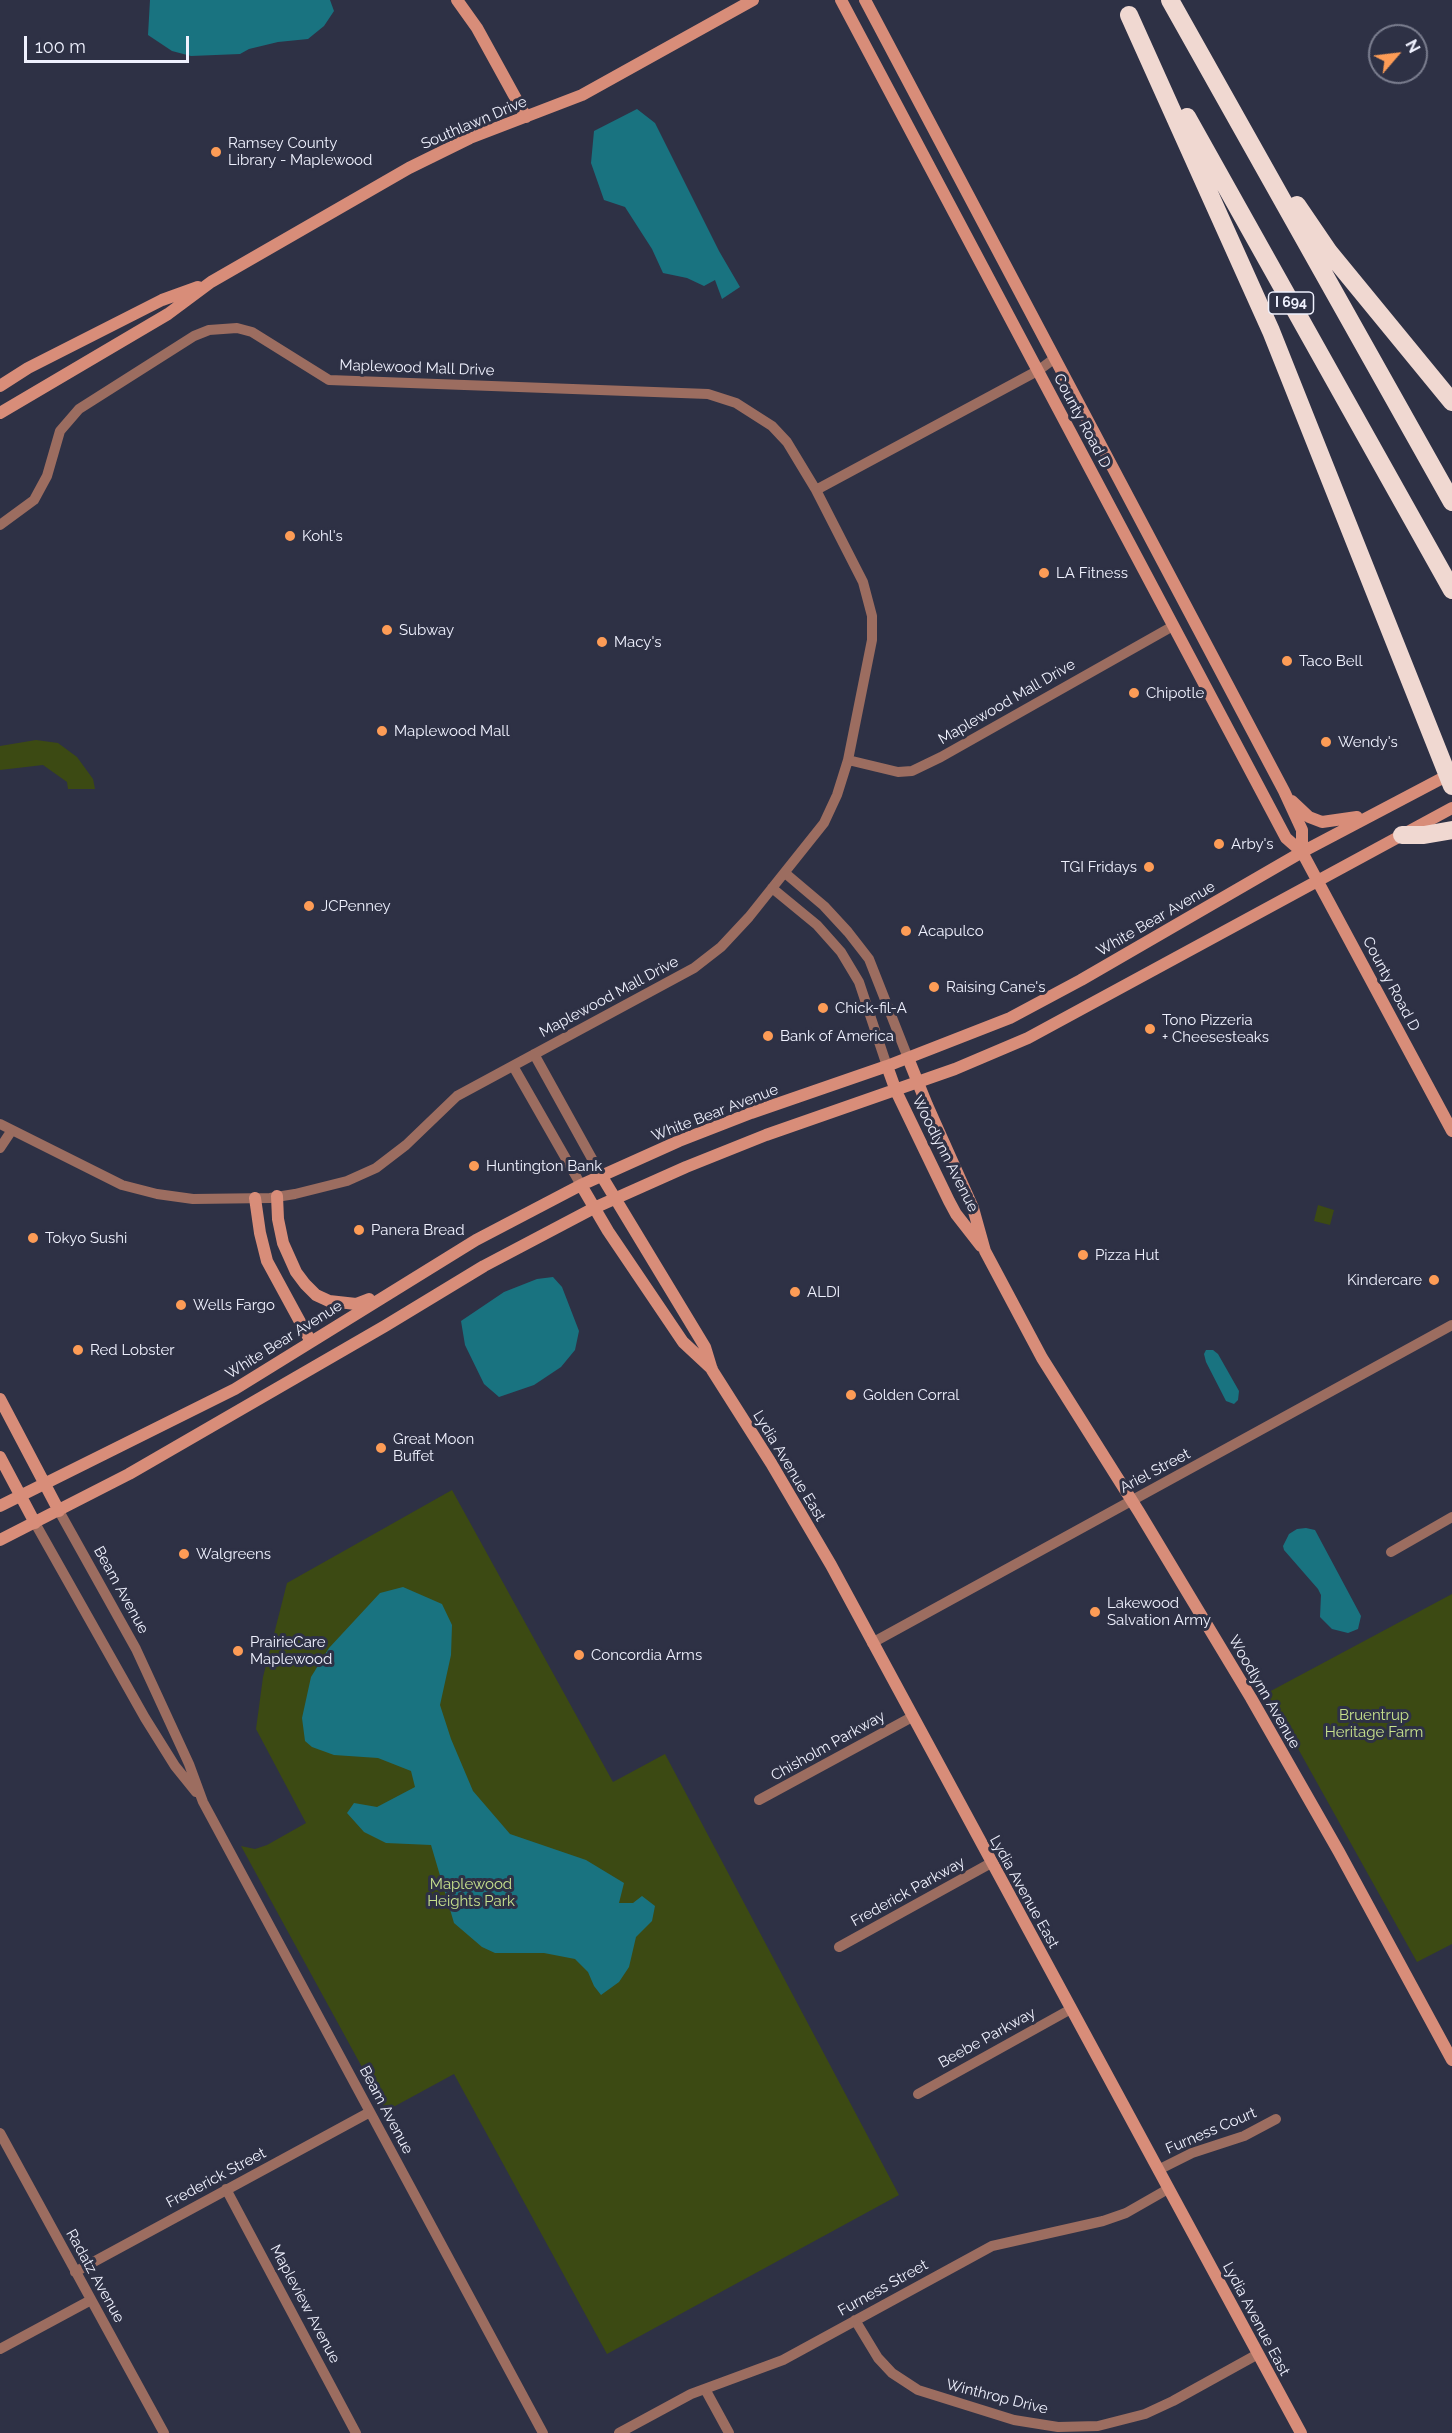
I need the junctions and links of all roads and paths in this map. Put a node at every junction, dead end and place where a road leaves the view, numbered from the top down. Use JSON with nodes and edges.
{"nodes":[{"id":1,"x":457,"y":0,"type":"edge"},
{"id":2,"x":753,"y":0,"type":"edge"},
{"id":3,"x":841,"y":0,"type":"edge"},
{"id":4,"x":865,"y":0,"type":"edge"},
{"id":5,"x":1170,"y":0,"type":"edge"},
{"id":6,"x":1125,"y":7,"type":"edge"},
{"id":7,"x":1224,"y":97,"type":"junction"},
{"id":8,"x":526,"y":117,"type":"junction"},
{"id":9,"x":211,"y":282,"type":"junction"},
{"id":10,"x":1055,"y":358,"type":"junction"},
{"id":11,"x":1039,"y":370,"type":"junction"},
{"id":12,"x":0,"y":386,"type":"edge"},
{"id":13,"x":1452,"y":402,"type":"edge"},
{"id":14,"x":0,"y":413,"type":"edge"},
{"id":15,"x":816,"y":490,"type":"junction"},
{"id":16,"x":1452,"y":502,"type":"edge"},
{"id":17,"x":1,"y":521,"type":"edge"},
{"id":18,"x":1452,"y":590,"type":"edge"},
{"id":19,"x":1173,"y":627,"type":"junction"},
{"id":20,"x":848,"y":760,"type":"junction"},
{"id":21,"x":1450,"y":778,"type":"edge"},
{"id":22,"x":1284,"y":791,"type":"junction"},
{"id":23,"x":1452,"y":808,"type":"edge"},
{"id":24,"x":1368,"y":815,"type":"junction"},
{"id":25,"x":1452,"y":830,"type":"edge"},
{"id":26,"x":1402,"y":835,"type":"junction"},
{"id":27,"x":1302,"y":852,"type":"junction"},
{"id":28,"x":785,"y":873,"type":"junction"},
{"id":29,"x":1317,"y":879,"type":"junction"},
{"id":30,"x":772,"y":888,"type":"junction"},
{"id":31,"x":534,"y":1054,"type":"junction"},
{"id":32,"x":908,"y":1058,"type":"junction"},
{"id":33,"x":513,"y":1065,"type":"junction"},
{"id":34,"x":887,"y":1066,"type":"junction"},
{"id":35,"x":917,"y":1083,"type":"junction"},
{"id":36,"x":896,"y":1091,"type":"junction"},
{"id":37,"x":0,"y":1124,"type":"edge"},
{"id":38,"x":12,"y":1130,"type":"junction"},
{"id":39,"x":1452,"y":1131,"type":"edge"},
{"id":40,"x":0,"y":1148,"type":"edge"},
{"id":41,"x":601,"y":1175,"type":"junction"},
{"id":42,"x":581,"y":1185,"type":"junction"},
{"id":43,"x":277,"y":1196,"type":"junction"},
{"id":44,"x":255,"y":1198,"type":"junction"},
{"id":45,"x":614,"y":1198,"type":"junction"},
{"id":46,"x":594,"y":1208,"type":"junction"},
{"id":47,"x":985,"y":1251,"type":"junction"},
{"id":48,"x":392,"y":1290,"type":"junction"},
{"id":49,"x":1452,"y":1325,"type":"edge"},
{"id":50,"x":311,"y":1342,"type":"junction"},
{"id":51,"x":712,"y":1370,"type":"junction"},
{"id":52,"x":0,"y":1399,"type":"edge"},
{"id":53,"x":0,"y":1457,"type":"edge"},
{"id":54,"x":45,"y":1483,"type":"junction"},
{"id":55,"x":21,"y":1496,"type":"junction"},
{"id":56,"x":1131,"y":1501,"type":"junction"},
{"id":57,"x":0,"y":1506,"type":"edge"},
{"id":58,"x":60,"y":1511,"type":"junction"},
{"id":59,"x":1452,"y":1517,"type":"edge"},
{"id":60,"x":35,"y":1523,"type":"junction"},
{"id":61,"x":0,"y":1540,"type":"edge"},
{"id":62,"x":1391,"y":1552,"type":"dead end"},
{"id":63,"x":872,"y":1643,"type":"junction"},
{"id":64,"x":912,"y":1717,"type":"junction"},
{"id":65,"x":759,"y":1800,"type":"dead end"},
{"id":66,"x":203,"y":1802,"type":"junction"},
{"id":67,"x":991,"y":1863,"type":"junction"},
{"id":68,"x":839,"y":1947,"type":"dead end"},
{"id":69,"x":1071,"y":2009,"type":"junction"},
{"id":70,"x":1452,"y":2061,"type":"edge"},
{"id":71,"x":918,"y":2094,"type":"dead end"},
{"id":72,"x":370,"y":2112,"type":"junction"},
{"id":73,"x":1276,"y":2118,"type":"dead end"},
{"id":74,"x":0,"y":2133,"type":"edge"},
{"id":75,"x":1158,"y":2170,"type":"junction"},
{"id":76,"x":226,"y":2189,"type":"junction"},
{"id":77,"x":1168,"y":2189,"type":"junction"},
{"id":78,"x":75,"y":2272,"type":"junction"},
{"id":79,"x":91,"y":2300,"type":"junction"},
{"id":80,"x":855,"y":2320,"type":"junction"},
{"id":81,"x":0,"y":2349,"type":"edge"},
{"id":82,"x":1258,"y":2354,"type":"junction"},
{"id":83,"x":705,"y":2389,"type":"junction"},
{"id":84,"x":164,"y":2433,"type":"edge"},
{"id":85,"x":356,"y":2433,"type":"edge"},
{"id":86,"x":543,"y":2433,"type":"edge"},
{"id":87,"x":619,"y":2433,"type":"edge"},
{"id":88,"x":729,"y":2433,"type":"edge"},
{"id":89,"x":1301,"y":2433,"type":"edge"}],
"edges":[{"from":1,"to":8,"type":"street"},
{"from":2,"to":8,"type":"street","name":"Southlawn Drive"},
{"from":3,"to":11,"type":"street","name":"County Road D"},
{"from":4,"to":10,"type":"street","name":"County Road D"},
{"from":5,"to":7,"type":"highway","number":"I 694"},
{"from":6,"to":18,"type":"highway","number":"I 694"},
{"from":6,"to":21,"type":"highway"},
{"from":7,"to":13,"type":"highway"},
{"from":7,"to":16,"type":"highway","number":"I 694"},
{"from":8,"to":9,"type":"street","name":"Southlawn Drive"},
{"from":9,"to":12,"type":"street","name":"Southlawn Drive"},
{"from":9,"to":14,"type":"street","name":"Southlawn Drive"},
{"from":10,"to":11,"type":"street"},
{"from":10,"to":22,"type":"street","name":"County Road D"},
{"from":11,"to":15,"type":"street"},
{"from":11,"to":19,"type":"street","name":"County Road D"},
{"from":15,"to":17,"type":"street","name":"Maplewood Mall Drive"},
{"from":15,"to":20,"type":"street","name":"Maplewood Mall Drive"},
{"from":19,"to":20,"type":"street","name":"Maplewood Mall Drive"},
{"from":19,"to":27,"type":"street","name":"County Road D"},
{"from":20,"to":28,"type":"street","name":"Maplewood Mall Drive"},
{"from":21,"to":24,"type":"street","name":"White Bear Avenue"},
{"from":22,"to":24,"type":"street"},
{"from":22,"to":27,"type":"street","name":"County Road D"},
{"from":23,"to":26,"type":"street"},
{"from":24,"to":27,"type":"street","name":"White Bear Avenue"},
{"from":25,"to":26,"type":"highway"},
{"from":26,"to":29,"type":"street"},
{"from":27,"to":29,"type":"street","name":"County Road D"},
{"from":27,"to":32,"type":"street","name":"White Bear Avenue"},
{"from":28,"to":30,"type":"street","name":"Maplewood Mall Drive"},
{"from":28,"to":32,"type":"street"},
{"from":29,"to":35,"type":"street"},
{"from":29,"to":39,"type":"street","name":"County Road D"},
{"from":30,"to":31,"type":"street","name":"Maplewood Mall Drive"},
{"from":30,"to":34,"type":"street"},
{"from":31,"to":33,"type":"street","name":"Maplewood Mall Drive"},
{"from":31,"to":41,"type":"street","name":"Maplewood Mall Drive"},
{"from":32,"to":34,"type":"street","name":"White Bear Avenue"},
{"from":32,"to":35,"type":"street","name":"Woodlynn Avenue"},
{"from":33,"to":42,"type":"street"},
{"from":33,"to":43,"type":"street","name":"Maplewood Mall Drive"},
{"from":34,"to":36,"type":"street","name":"Woodlynn Avenue"},
{"from":34,"to":41,"type":"street","name":"White Bear Avenue"},
{"from":35,"to":36,"type":"street"},
{"from":35,"to":47,"type":"street","name":"Woodlynn Avenue"},
{"from":36,"to":45,"type":"street"},
{"from":36,"to":47,"type":"street","name":"Woodlynn Avenue"},
{"from":37,"to":38,"type":"street","name":"Maplewood Mall Drive"},
{"from":38,"to":40,"type":"street"},
{"from":38,"to":44,"type":"street","name":"Maplewood Mall Drive"},
{"from":41,"to":42,"type":"street","name":"White Bear Avenue"},
{"from":41,"to":45,"type":"street","name":"Lydia Avenue East"},
{"from":42,"to":46,"type":"street","name":"Lydia Avenue East"},
{"from":42,"to":48,"type":"street","name":"White Bear Avenue"},
{"from":43,"to":44,"type":"street","name":"Maplewood Mall Drive"},
{"from":43,"to":48,"type":"street"},
{"from":44,"to":50,"type":"street"},
{"from":45,"to":46,"type":"street"},
{"from":45,"to":51,"type":"street","name":"Lydia Avenue East"},
{"from":46,"to":51,"type":"street","name":"Lydia Avenue East"},
{"from":46,"to":58,"type":"street"},
{"from":47,"to":56,"type":"street","name":"Woodlynn Avenue"},
{"from":48,"to":50,"type":"street","name":"White Bear Avenue"},
{"from":49,"to":56,"type":"street","name":"Ariel Street"},
{"from":50,"to":54,"type":"street","name":"White Bear Avenue"},
{"from":51,"to":63,"type":"street","name":"Lydia Avenue East"},
{"from":52,"to":54,"type":"street","name":"Beam Avenue"},
{"from":53,"to":55,"type":"street","name":"Beam Avenue"},
{"from":54,"to":55,"type":"street","name":"White Bear Avenue"},
{"from":54,"to":58,"type":"street","name":"Beam Avenue"},
{"from":55,"to":57,"type":"street","name":"White Bear Avenue"},
{"from":55,"to":60,"type":"street","name":"Beam Avenue"},
{"from":56,"to":63,"type":"street","name":"Ariel Street"},
{"from":56,"to":70,"type":"street","name":"Woodlynn Avenue"},
{"from":58,"to":60,"type":"street"},
{"from":58,"to":66,"type":"street","name":"Beam Avenue"},
{"from":59,"to":62,"type":"street"},
{"from":60,"to":61,"type":"street"},
{"from":60,"to":66,"type":"street","name":"Beam Avenue"},
{"from":63,"to":64,"type":"street","name":"Lydia Avenue East"},
{"from":64,"to":65,"type":"street","name":"Chisholm Parkway"},
{"from":64,"to":67,"type":"street","name":"Lydia Avenue East"},
{"from":66,"to":72,"type":"street","name":"Beam Avenue"},
{"from":67,"to":68,"type":"street","name":"Frederick Parkway"},
{"from":67,"to":69,"type":"street","name":"Lydia Avenue East"},
{"from":69,"to":71,"type":"street","name":"Beebe Parkway"},
{"from":69,"to":75,"type":"street","name":"Lydia Avenue East"},
{"from":72,"to":76,"type":"street","name":"Frederick Street"},
{"from":72,"to":86,"type":"street","name":"Beam Avenue"},
{"from":73,"to":75,"type":"street","name":"Furness Court"},
{"from":74,"to":78,"type":"street","name":"Radatz Avenue"},
{"from":75,"to":77,"type":"street","name":"Lydia Avenue East"},
{"from":76,"to":78,"type":"street","name":"Frederick Street"},
{"from":76,"to":85,"type":"street","name":"Mapleview Avenue"},
{"from":77,"to":80,"type":"street","name":"Furness Street"},
{"from":77,"to":82,"type":"street","name":"Lydia Avenue East"},
{"from":78,"to":79,"type":"street","name":"Radatz Avenue"},
{"from":79,"to":81,"type":"street"},
{"from":79,"to":84,"type":"street","name":"Radatz Avenue"},
{"from":80,"to":82,"type":"street","name":"Winthrop Drive"},
{"from":80,"to":83,"type":"street","name":"Furness Street"},
{"from":82,"to":89,"type":"street","name":"Lydia Avenue East"},
{"from":83,"to":87,"type":"street","name":"Furness Street"},
{"from":83,"to":88,"type":"street"}]}
